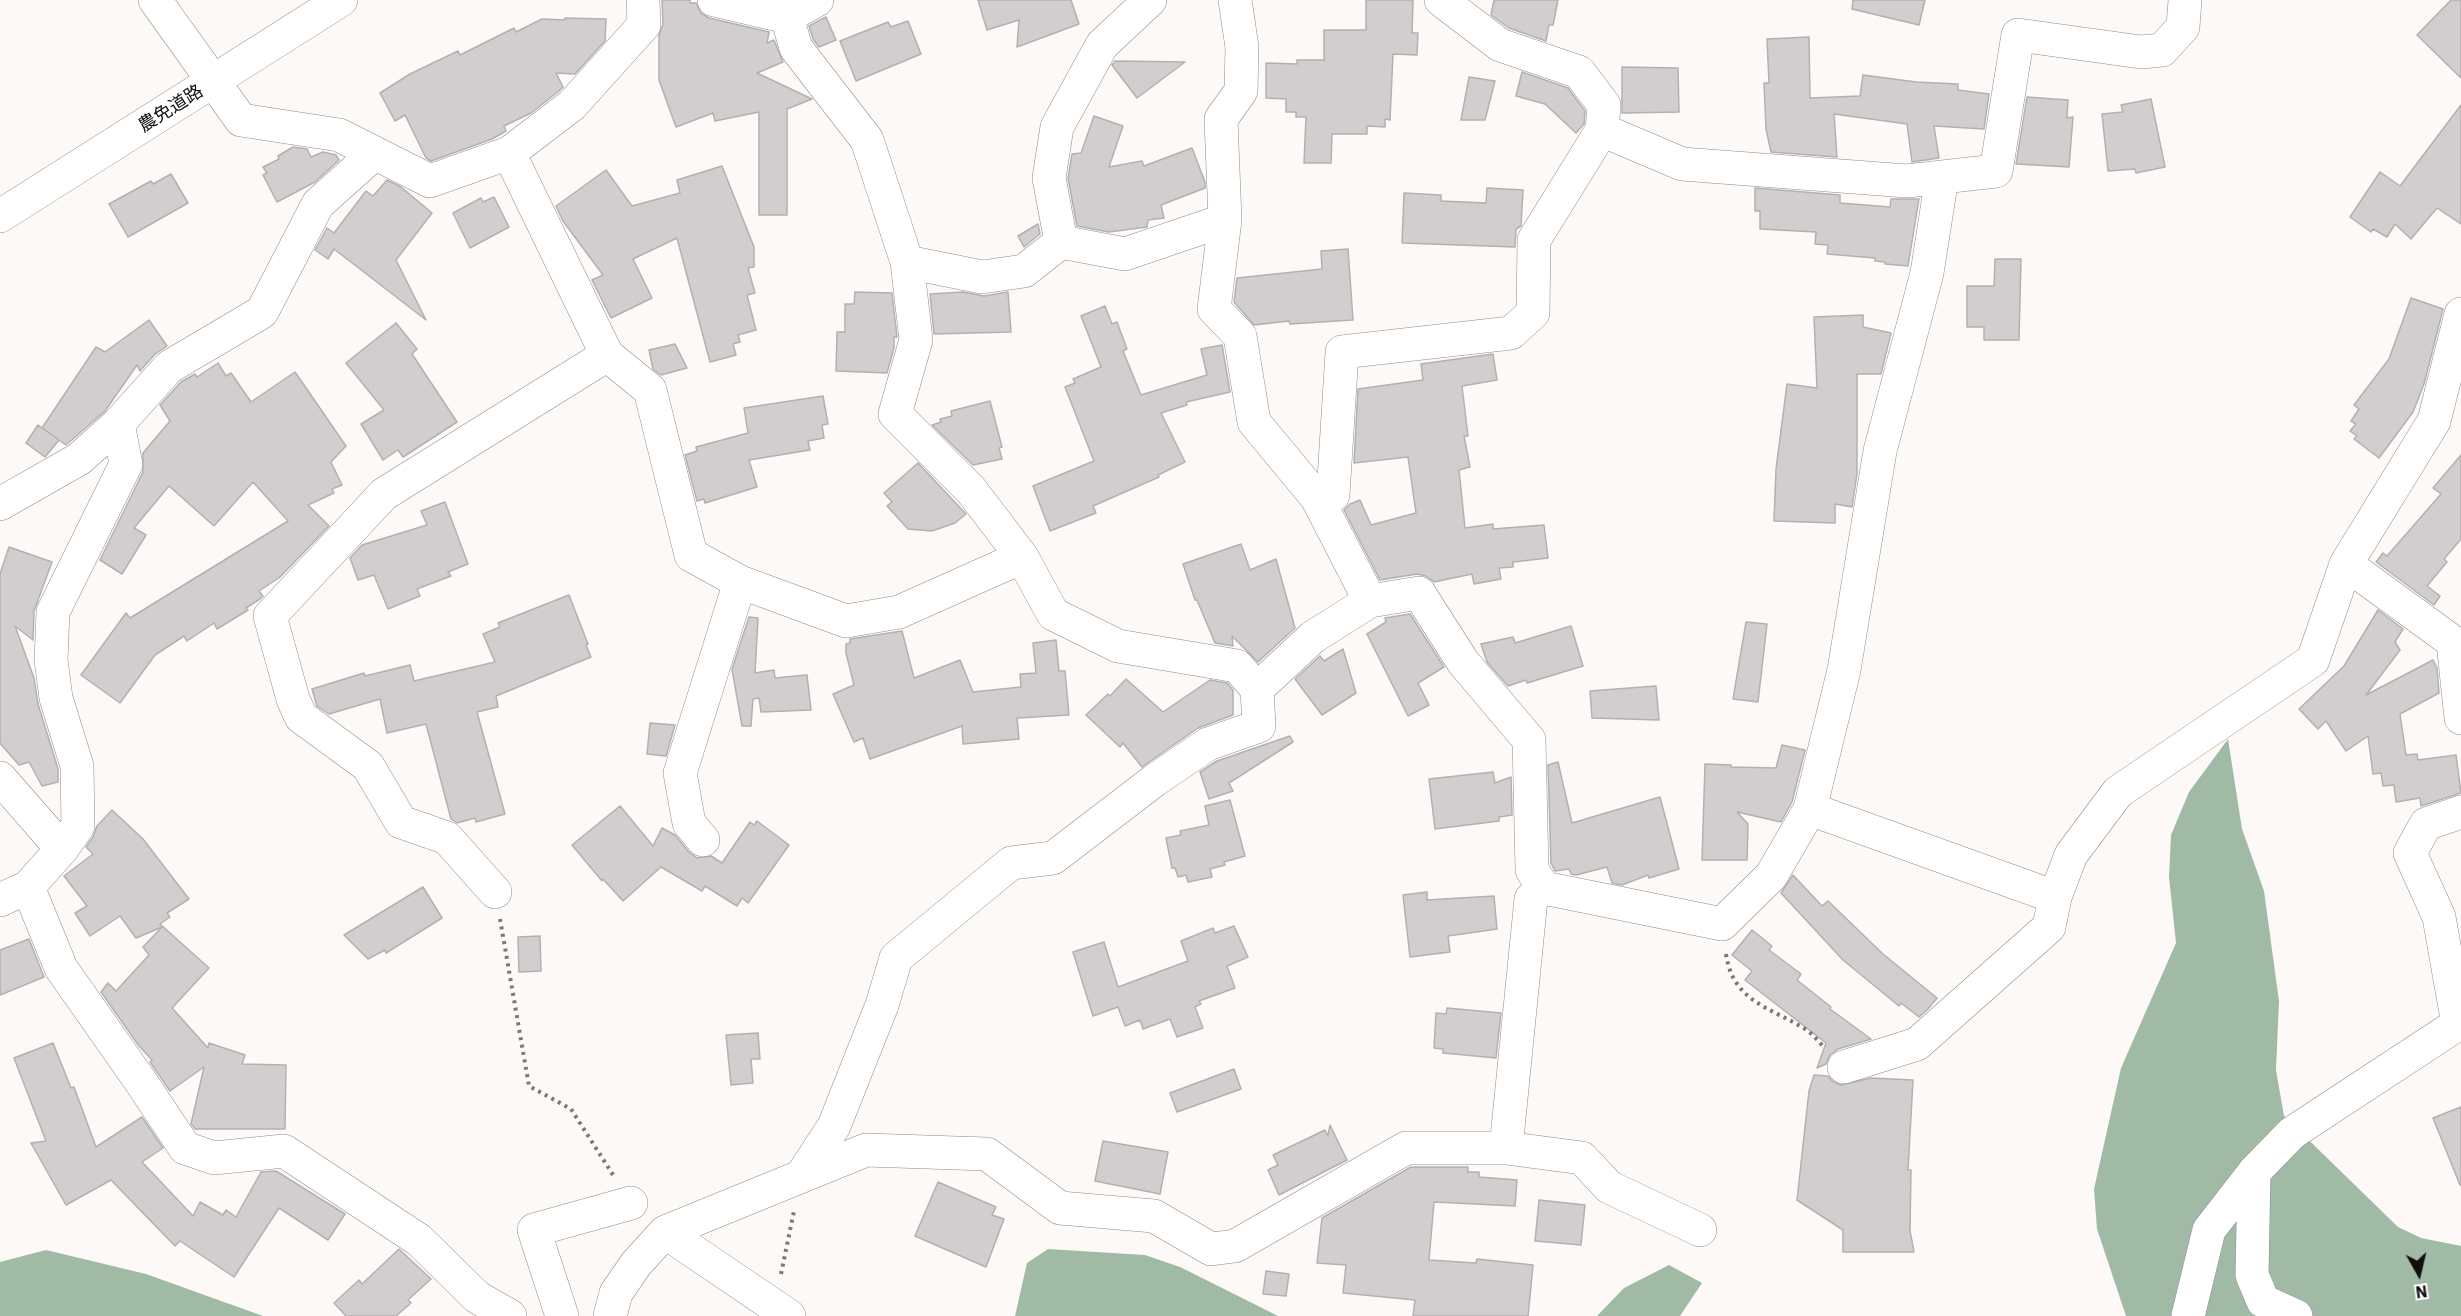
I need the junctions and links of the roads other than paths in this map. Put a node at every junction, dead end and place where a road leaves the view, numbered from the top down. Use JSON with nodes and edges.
{"nodes":[{"id":1,"x":155,"y":0,"type":"edge"},
{"id":2,"x":341,"y":0,"type":"edge"},
{"id":3,"x":643,"y":0,"type":"edge"},
{"id":4,"x":714,"y":0,"type":"edge"},
{"id":5,"x":817,"y":0,"type":"edge"},
{"id":6,"x":1150,"y":0,"type":"edge"},
{"id":7,"x":1235,"y":0,"type":"edge"},
{"id":8,"x":1442,"y":0,"type":"edge"},
{"id":9,"x":2185,"y":0,"type":"edge"},
{"id":10,"x":787,"y":17,"type":"junction"},
{"id":11,"x":213,"y":83,"type":"junction"},
{"id":12,"x":1602,"y":130,"type":"junction"},
{"id":13,"x":375,"y":153,"type":"junction"},
{"id":14,"x":509,"y":153,"type":"junction"},
{"id":15,"x":1942,"y":177,"type":"junction"},
{"id":16,"x":0,"y":216,"type":"edge"},
{"id":17,"x":1225,"y":220,"type":"junction"},
{"id":18,"x":1061,"y":242,"type":"junction"},
{"id":19,"x":907,"y":262,"type":"junction"},
{"id":20,"x":2461,"y":314,"type":"edge"},
{"id":21,"x":607,"y":356,"type":"junction"},
{"id":22,"x":118,"y":424,"type":"junction"},
{"id":23,"x":1317,"y":498,"type":"junction"},
{"id":24,"x":0,"y":504,"type":"edge"},
{"id":25,"x":1022,"y":557,"type":"junction"},
{"id":26,"x":2346,"y":564,"type":"junction"},
{"id":27,"x":740,"y":582,"type":"junction"},
{"id":28,"x":1370,"y":601,"type":"junction"},
{"id":29,"x":2459,"y":682,"type":"edge"},
{"id":30,"x":1257,"y":689,"type":"junction"},
{"id":31,"x":2461,"y":718,"type":"edge"},
{"id":32,"x":0,"y":778,"type":"edge"},
{"id":33,"x":1809,"y":809,"type":"junction"},
{"id":34,"x":2461,"y":812,"type":"edge"},
{"id":35,"x":703,"y":840,"type":"dead end"},
{"id":36,"x":62,"y":849,"type":"junction"},
{"id":37,"x":1544,"y":888,"type":"junction"},
{"id":38,"x":495,"y":892,"type":"road end"},
{"id":39,"x":14,"y":894,"type":"edge"},
{"id":40,"x":2055,"y":897,"type":"junction"},
{"id":41,"x":1844,"y":1067,"type":"road end"},
{"id":42,"x":1506,"y":1148,"type":"junction"},
{"id":43,"x":2254,"y":1172,"type":"junction"},
{"id":44,"x":802,"y":1175,"type":"junction"},
{"id":45,"x":631,"y":1203,"type":"road end"},
{"id":46,"x":1700,"y":1230,"type":"dead end"},
{"id":47,"x":665,"y":1232,"type":"junction"},
{"id":48,"x":782,"y":1310,"type":"edge"},
{"id":49,"x":510,"y":1316,"type":"edge"},
{"id":50,"x":562,"y":1316,"type":"edge"},
{"id":51,"x":610,"y":1316,"type":"edge"},
{"id":52,"x":2188,"y":1316,"type":"edge"},
{"id":53,"x":2296,"y":1316,"type":"edge"}],
"edges":[{"from":1,"to":11,"type":"street"},
{"from":2,"to":11,"type":"street","name":"農免道路"},
{"from":3,"to":14,"type":"street"},
{"from":4,"to":10,"type":"street"},
{"from":5,"to":10,"type":"street"},
{"from":6,"to":18,"type":"street"},
{"from":7,"to":17,"type":"street"},
{"from":8,"to":12,"type":"street"},
{"from":9,"to":15,"type":"street"},
{"from":10,"to":19,"type":"street"},
{"from":11,"to":13,"type":"street"},
{"from":11,"to":16,"type":"street","name":"農免道路"},
{"from":12,"to":15,"type":"street"},
{"from":12,"to":23,"type":"street"},
{"from":13,"to":14,"type":"street"},
{"from":13,"to":22,"type":"street"},
{"from":14,"to":21,"type":"street"},
{"from":15,"to":33,"type":"street"},
{"from":17,"to":18,"type":"street"},
{"from":17,"to":23,"type":"street"},
{"from":18,"to":19,"type":"street"},
{"from":19,"to":25,"type":"street"},
{"from":20,"to":26,"type":"street"},
{"from":21,"to":27,"type":"street"},
{"from":21,"to":38,"type":"street"},
{"from":22,"to":24,"type":"street"},
{"from":22,"to":36,"type":"street"},
{"from":23,"to":28,"type":"street"},
{"from":25,"to":27,"type":"street"},
{"from":25,"to":30,"type":"street"},
{"from":26,"to":29,"type":"street"},
{"from":26,"to":40,"type":"street"},
{"from":27,"to":35,"type":"street"},
{"from":28,"to":30,"type":"street"},
{"from":28,"to":37,"type":"street"},
{"from":29,"to":31,"type":"street"},
{"from":30,"to":44,"type":"street"},
{"from":32,"to":36,"type":"street"},
{"from":33,"to":37,"type":"street"},
{"from":33,"to":40,"type":"street"},
{"from":34,"to":43,"type":"street"},
{"from":36,"to":39,"type":"street"},
{"from":37,"to":42,"type":"street"},
{"from":39,"to":49,"type":"street"},
{"from":40,"to":41,"type":"street"},
{"from":42,"to":44,"type":"street"},
{"from":42,"to":46,"type":"street"},
{"from":43,"to":52,"type":"street"},
{"from":43,"to":53,"type":"street"},
{"from":44,"to":47,"type":"street"},
{"from":45,"to":50,"type":"street"},
{"from":47,"to":48,"type":"street"},
{"from":47,"to":51,"type":"street"}]}
